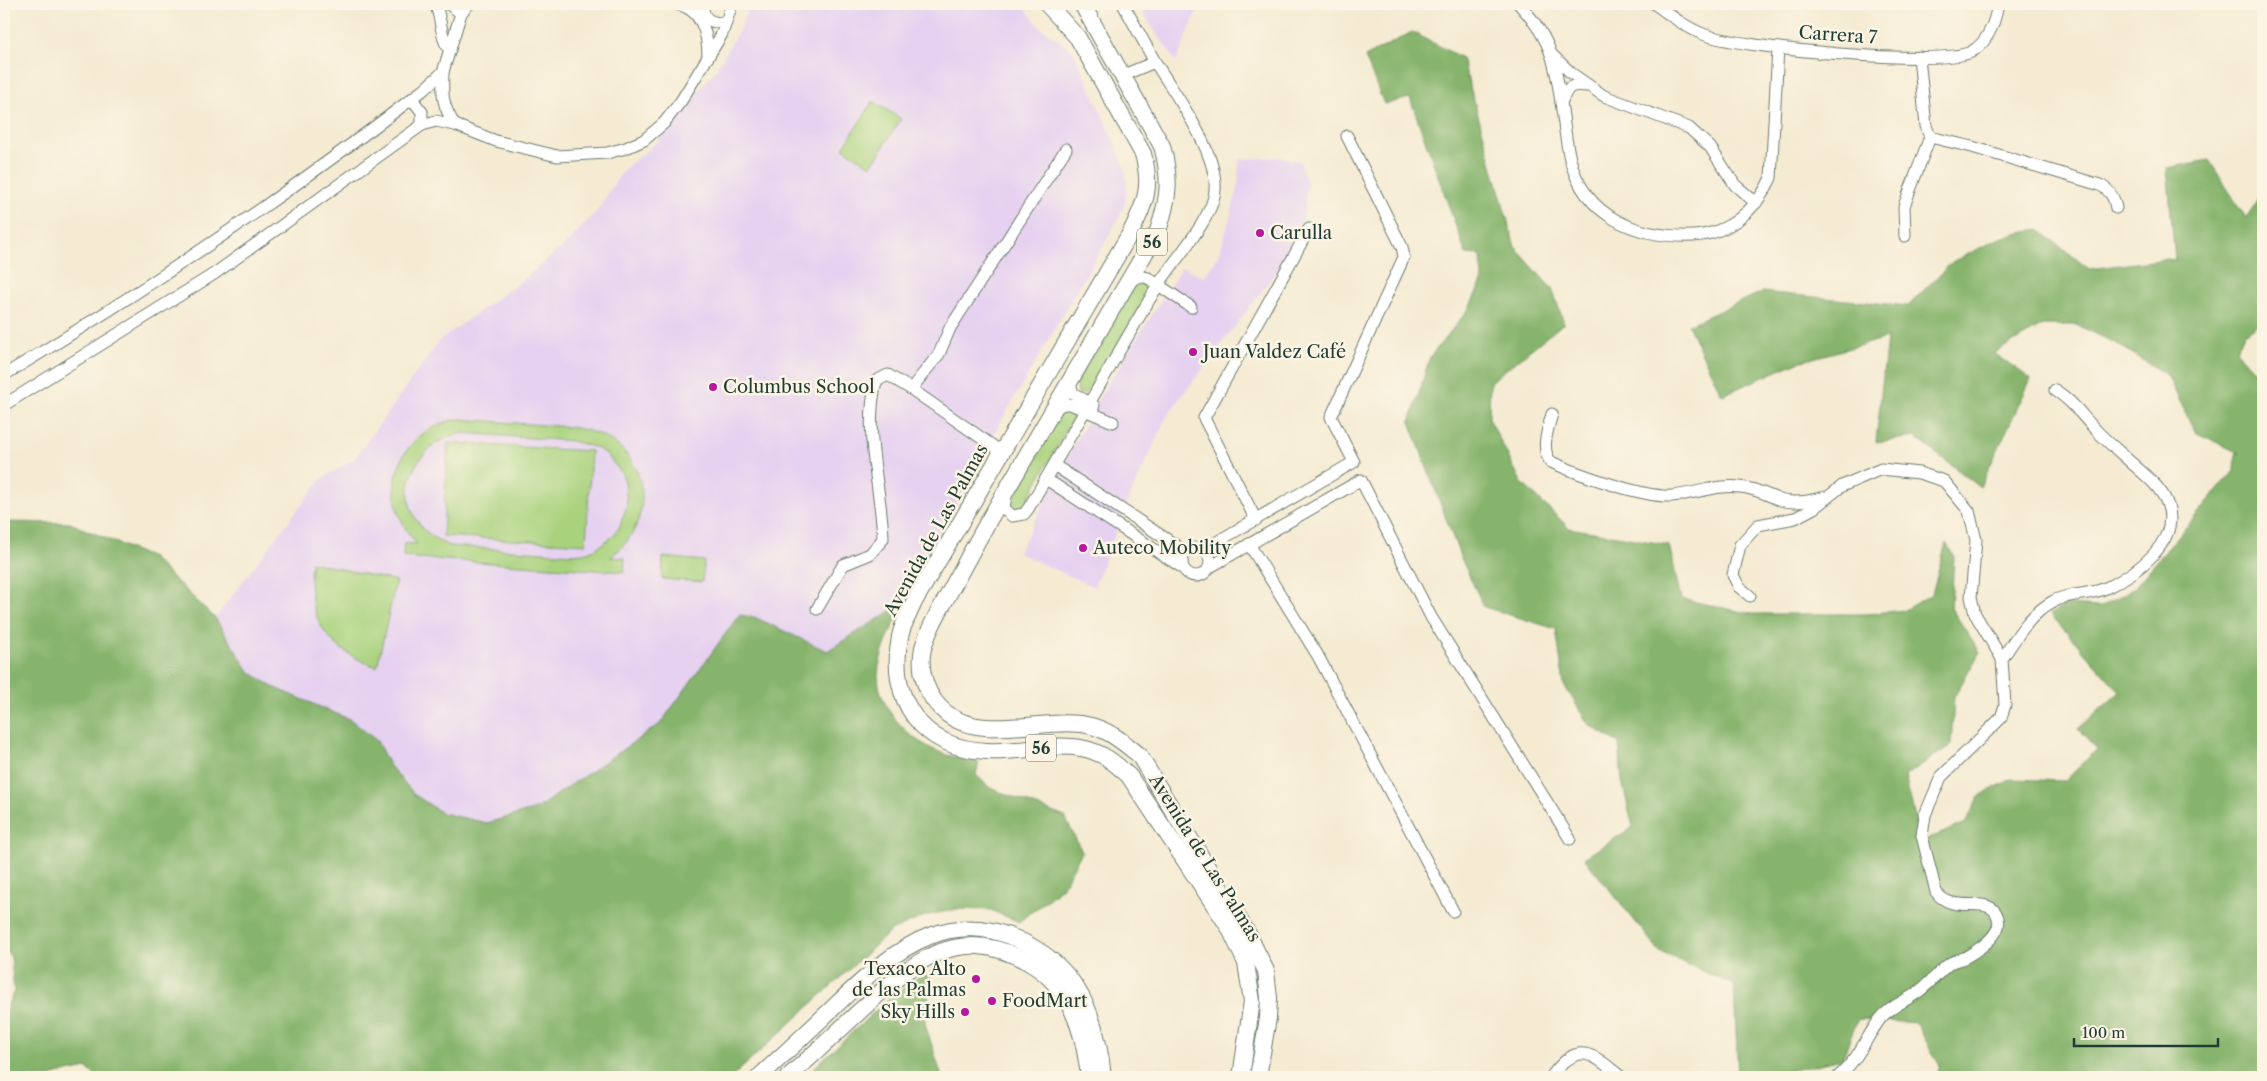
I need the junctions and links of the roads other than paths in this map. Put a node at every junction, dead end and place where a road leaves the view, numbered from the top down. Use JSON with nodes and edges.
{"nodes":[{"id":1,"x":434,"y":4,"type":"edge"},
{"id":2,"x":448,"y":4,"type":"edge"},
{"id":3,"x":469,"y":4,"type":"edge"},
{"id":4,"x":676,"y":4,"type":"edge"},
{"id":5,"x":703,"y":4,"type":"edge"},
{"id":6,"x":732,"y":4,"type":"edge"},
{"id":7,"x":1047,"y":4,"type":"edge"},
{"id":8,"x":1082,"y":4,"type":"edge"},
{"id":9,"x":1123,"y":4,"type":"edge"},
{"id":10,"x":1519,"y":4,"type":"edge"},
{"id":11,"x":1654,"y":4,"type":"edge"},
{"id":12,"x":1998,"y":4,"type":"edge"},
{"id":13,"x":461,"y":13,"type":"junction"},
{"id":14,"x":726,"y":23,"type":"junction"},
{"id":15,"x":1778,"y":48,"type":"junction"},
{"id":16,"x":450,"y":49,"type":"junction"},
{"id":17,"x":1551,"y":54,"type":"junction"},
{"id":18,"x":1919,"y":57,"type":"junction"},
{"id":19,"x":708,"y":58,"type":"junction"},
{"id":20,"x":1156,"y":62,"type":"junction"},
{"id":21,"x":443,"y":72,"type":"junction"},
{"id":22,"x":1122,"y":76,"type":"junction"},
{"id":23,"x":1589,"y":86,"type":"junction"},
{"id":24,"x":412,"y":99,"type":"junction"},
{"id":25,"x":1561,"y":103,"type":"junction"},
{"id":26,"x":422,"y":125,"type":"junction"},
{"id":27,"x":455,"y":125,"type":"junction"},
{"id":28,"x":1346,"y":136,"type":"dead end"},
{"id":29,"x":1930,"y":137,"type":"junction"},
{"id":30,"x":1066,"y":149,"type":"dead end"},
{"id":31,"x":1756,"y":203,"type":"junction"},
{"id":32,"x":2116,"y":208,"type":"dead end"},
{"id":33,"x":1309,"y":230,"type":"dead end"},
{"id":34,"x":1905,"y":236,"type":"dead end"},
{"id":35,"x":1126,"y":285,"type":"junction"},
{"id":36,"x":1158,"y":285,"type":"junction"},
{"id":37,"x":1191,"y":307,"type":"dead end"},
{"id":38,"x":4,"y":376,"type":"edge"},
{"id":39,"x":1069,"y":381,"type":"junction"},
{"id":40,"x":911,"y":389,"type":"junction"},
{"id":41,"x":2055,"y":390,"type":"dead end"},
{"id":42,"x":4,"y":405,"type":"edge"},
{"id":43,"x":1087,"y":407,"type":"junction"},
{"id":44,"x":1053,"y":409,"type":"junction"},
{"id":45,"x":1552,"y":414,"type":"dead end"},
{"id":46,"x":1115,"y":419,"type":"dead end"},
{"id":47,"x":1003,"y":453,"type":"junction"},
{"id":48,"x":1054,"y":465,"type":"junction"},
{"id":49,"x":1046,"y":479,"type":"junction"},
{"id":50,"x":1009,"y":485,"type":"junction"},
{"id":51,"x":1830,"y":496,"type":"junction"},
{"id":52,"x":1256,"y":520,"type":"junction"},
{"id":53,"x":1249,"y":544,"type":"junction"},
{"id":54,"x":1203,"y":550,"type":"junction"},
{"id":55,"x":1186,"y":552,"type":"junction"},
{"id":56,"x":1210,"y":567,"type":"junction"},
{"id":57,"x":1183,"y":568,"type":"junction"},
{"id":58,"x":1750,"y":596,"type":"dead end"},
{"id":59,"x":817,"y":609,"type":"dead end"},
{"id":60,"x":2002,"y":659,"type":"junction"},
{"id":61,"x":1570,"y":839,"type":"dead end"},
{"id":62,"x":1453,"y":911,"type":"dead end"},
{"id":63,"x":759,"y":1077,"type":"edge"},
{"id":64,"x":788,"y":1077,"type":"edge"},
{"id":65,"x":1089,"y":1077,"type":"edge"},
{"id":66,"x":1103,"y":1077,"type":"edge"},
{"id":67,"x":1241,"y":1077,"type":"edge"},
{"id":68,"x":1258,"y":1077,"type":"edge"},
{"id":69,"x":1551,"y":1077,"type":"edge"},
{"id":70,"x":1621,"y":1077,"type":"edge"},
{"id":71,"x":1838,"y":1077,"type":"edge"}],
"edges":[{"from":1,"to":16,"type":"street"},
{"from":2,"to":13,"type":"street"},
{"from":3,"to":13,"type":"street"},
{"from":4,"to":19,"type":"street"},
{"from":5,"to":14,"type":"street"},
{"from":6,"to":14,"type":"street"},
{"from":7,"to":47,"type":"main road","name":"Avenida de Las Palmas","number":"56"},
{"from":8,"to":22,"type":"main road","name":"Avenida de Las Palmas","number":"56"},
{"from":9,"to":20,"type":"street"},
{"from":10,"to":17,"type":"street"},
{"from":11,"to":15,"type":"street","name":"Carrera 7"},
{"from":12,"to":18,"type":"street","name":"Carrera 7"},
{"from":13,"to":16,"type":"street"},
{"from":14,"to":19,"type":"street"},
{"from":15,"to":18,"type":"street","name":"Carrera 7"},
{"from":15,"to":31,"type":"street"},
{"from":16,"to":21,"type":"street"},
{"from":17,"to":23,"type":"street"},
{"from":17,"to":25,"type":"street"},
{"from":18,"to":29,"type":"street"},
{"from":19,"to":27,"type":"street"},
{"from":20,"to":22,"type":"street"},
{"from":20,"to":36,"type":"street"},
{"from":21,"to":24,"type":"street"},
{"from":21,"to":27,"type":"street"},
{"from":22,"to":35,"type":"main road","name":"Avenida de Las Palmas","number":"56"},
{"from":23,"to":25,"type":"street"},
{"from":23,"to":31,"type":"street"},
{"from":24,"to":26,"type":"street"},
{"from":24,"to":38,"type":"street"},
{"from":25,"to":31,"type":"street"},
{"from":26,"to":27,"type":"street"},
{"from":26,"to":42,"type":"street"},
{"from":28,"to":52,"type":"street"},
{"from":29,"to":32,"type":"street"},
{"from":29,"to":34,"type":"street"},
{"from":30,"to":40,"type":"street"},
{"from":33,"to":52,"type":"street"},
{"from":35,"to":36,"type":"street"},
{"from":35,"to":39,"type":"main road","name":"Avenida de Las Palmas","number":"56"},
{"from":36,"to":37,"type":"street"},
{"from":36,"to":43,"type":"street"},
{"from":39,"to":43,"type":"street"},
{"from":39,"to":44,"type":"main road","name":"Avenida de Las Palmas","number":"56"},
{"from":40,"to":47,"type":"street"},
{"from":40,"to":59,"type":"street"},
{"from":41,"to":60,"type":"street"},
{"from":43,"to":44,"type":"street"},
{"from":43,"to":46,"type":"street"},
{"from":43,"to":48,"type":"street"},
{"from":44,"to":50,"type":"main road","name":"Avenida de Las Palmas","number":"56"},
{"from":45,"to":51,"type":"street"},
{"from":47,"to":67,"type":"main road","name":"Avenida de Las Palmas","number":"56"},
{"from":48,"to":49,"type":"street"},
{"from":48,"to":55,"type":"street"},
{"from":49,"to":50,"type":"street"},
{"from":49,"to":57,"type":"street"},
{"from":50,"to":68,"type":"main road","name":"Avenida de Las Palmas","number":"56"},
{"from":51,"to":58,"type":"street"},
{"from":51,"to":60,"type":"street"},
{"from":52,"to":54,"type":"street"},
{"from":53,"to":56,"type":"street"},
{"from":53,"to":61,"type":"street"},
{"from":53,"to":62,"type":"street"},
{"from":54,"to":55,"type":"street"},
{"from":54,"to":56,"type":"street"},
{"from":55,"to":57,"type":"street"},
{"from":56,"to":57,"type":"street"},
{"from":60,"to":71,"type":"street"},
{"from":63,"to":66,"type":"main road"},
{"from":64,"to":65,"type":"main road"},
{"from":69,"to":70,"type":"street"}]}
